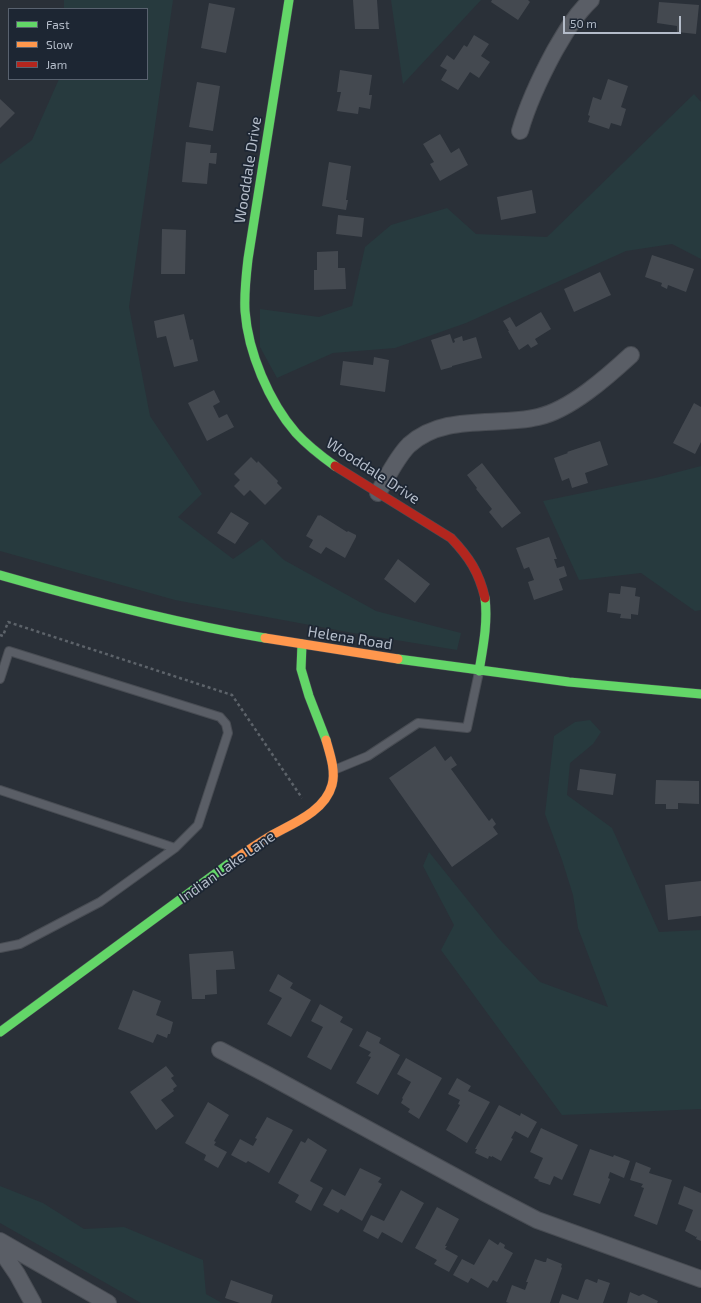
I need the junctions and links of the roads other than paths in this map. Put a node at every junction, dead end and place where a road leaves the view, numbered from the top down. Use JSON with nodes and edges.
{"nodes":[{"id":1,"x":288,"y":0,"type":"edge"},
{"id":2,"x":591,"y":0,"type":"edge"},
{"id":3,"x":520,"y":131,"type":"dead end"},
{"id":4,"x":631,"y":355,"type":"dead end"},
{"id":5,"x":378,"y":493,"type":"junction"},
{"id":6,"x":0,"y":575,"type":"edge"},
{"id":7,"x":302,"y":644,"type":"junction"},
{"id":8,"x":479,"y":671,"type":"junction"},
{"id":9,"x":0,"y":679,"type":"edge"},
{"id":10,"x":701,"y":694,"type":"edge"},
{"id":11,"x":334,"y":771,"type":"junction"},
{"id":12,"x":0,"y":790,"type":"edge"},
{"id":13,"x":175,"y":848,"type":"junction"},
{"id":14,"x":0,"y":948,"type":"edge"},
{"id":15,"x":0,"y":1032,"type":"edge"},
{"id":16,"x":220,"y":1050,"type":"dead end"},
{"id":17,"x":0,"y":1241,"type":"edge"},
{"id":18,"x":0,"y":1249,"type":"edge"},
{"id":19,"x":701,"y":1278,"type":"edge"},
{"id":20,"x":33,"y":1303,"type":"edge"},
{"id":21,"x":108,"y":1303,"type":"edge"}],
"edges":[{"from":1,"to":5,"type":"street","name":"Wooddale Drive"},
{"from":2,"to":3,"type":"street"},
{"from":4,"to":5,"type":"street"},
{"from":5,"to":8,"type":"street","name":"Wooddale Drive"},
{"from":6,"to":7,"type":"street","name":"Helena Road"},
{"from":7,"to":8,"type":"street","name":"Helena Road"},
{"from":7,"to":11,"type":"street","name":"Indian Lake Lane"},
{"from":8,"to":10,"type":"street","name":"Helena Road"},
{"from":8,"to":11,"type":"lane"},
{"from":9,"to":13,"type":"lane"},
{"from":11,"to":15,"type":"street","name":"Indian Lake Lane"},
{"from":12,"to":13,"type":"lane"},
{"from":13,"to":14,"type":"lane"},
{"from":16,"to":19,"type":"street"},
{"from":17,"to":21,"type":"street"},
{"from":18,"to":20,"type":"street"}]}
